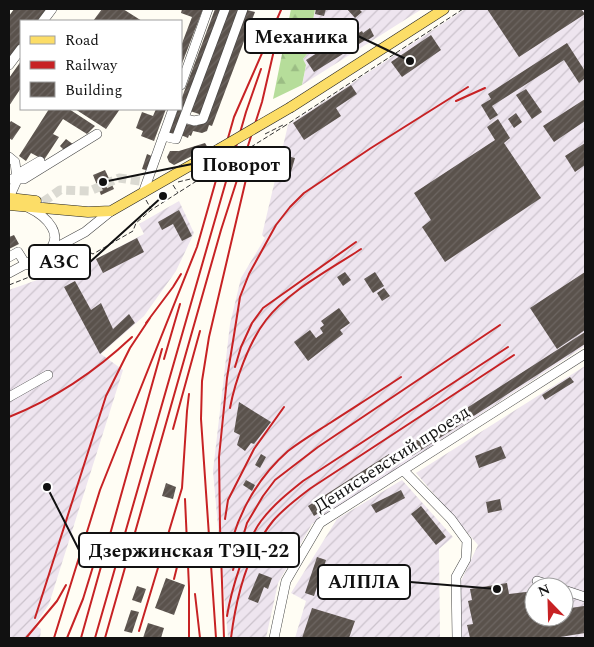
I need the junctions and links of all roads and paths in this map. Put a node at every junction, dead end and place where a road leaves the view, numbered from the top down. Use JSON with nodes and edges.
{"nodes":[{"id":1,"x":52,"y":9,"type":"edge"},
{"id":2,"x":208,"y":9,"type":"edge"},
{"id":3,"x":225,"y":9,"type":"edge"},
{"id":4,"x":243,"y":9,"type":"edge"},
{"id":5,"x":444,"y":9,"type":"edge"},
{"id":6,"x":463,"y":9,"type":"edge"},
{"id":7,"x":44,"y":20,"type":"edge"},
{"id":8,"x":20,"y":50,"type":"edge"},
{"id":9,"x":9,"y":65,"type":"edge"},
{"id":10,"x":182,"y":82,"type":"edge"},
{"id":11,"x":173,"y":110,"type":"edge"},
{"id":12,"x":184,"y":118,"type":"junction"},
{"id":13,"x":284,"y":126,"type":"junction"},
{"id":14,"x":97,"y":134,"type":"dead end"},
{"id":15,"x":266,"y":134,"type":"dead end"},
{"id":16,"x":163,"y":136,"type":"junction"},
{"id":17,"x":9,"y":158,"type":"edge"},
{"id":18,"x":40,"y":161,"type":"dead end"},
{"id":19,"x":14,"y":178,"type":"edge"},
{"id":20,"x":173,"y":185,"type":"dead end"},
{"id":21,"x":178,"y":193,"type":"junction"},
{"id":22,"x":144,"y":197,"type":"junction"},
{"id":23,"x":9,"y":198,"type":"edge"},
{"id":24,"x":9,"y":205,"type":"edge"},
{"id":25,"x":25,"y":207,"type":"junction"},
{"id":26,"x":151,"y":210,"type":"junction"},
{"id":27,"x":111,"y":211,"type":"junction"},
{"id":28,"x":9,"y":257,"type":"edge"},
{"id":29,"x":38,"y":259,"type":"junction"},
{"id":30,"x":26,"y":265,"type":"junction"},
{"id":31,"x":9,"y":273,"type":"edge"},
{"id":32,"x":9,"y":285,"type":"edge"},
{"id":33,"x":585,"y":354,"type":"edge"},
{"id":34,"x":48,"y":375,"type":"dead end"},
{"id":35,"x":9,"y":397,"type":"edge"},
{"id":36,"x":403,"y":470,"type":"junction"},
{"id":37,"x":274,"y":638,"type":"edge"},
{"id":38,"x":457,"y":638,"type":"edge"}],
"edges":[{"from":1,"to":7,"type":"street"},
{"from":2,"to":10,"type":"street"},
{"from":3,"to":12,"type":"street"},
{"from":4,"to":12,"type":"street"},
{"from":5,"to":22,"type":"main road","bridge":true},
{"from":6,"to":13,"type":"path"},
{"from":8,"to":9,"type":"street"},
{"from":11,"to":16,"type":"street"},
{"from":12,"to":16,"type":"street"},
{"from":13,"to":15,"type":"path"},
{"from":13,"to":21,"type":"path","bridge":true},
{"from":14,"to":19,"type":"street"},
{"from":16,"to":22,"type":"street"},
{"from":17,"to":19,"type":"street"},
{"from":18,"to":19,"type":"street"},
{"from":19,"to":23,"type":"street"},
{"from":20,"to":21,"type":"path"},
{"from":21,"to":26,"type":"path"},
{"from":22,"to":26,"type":"path"},
{"from":22,"to":27,"type":"main road"},
{"from":23,"to":27,"type":"main road"},
{"from":24,"to":25,"type":"main road"},
{"from":25,"to":27,"type":"main road"},
{"from":25,"to":29,"type":"street"},
{"from":26,"to":32,"type":"path"},
{"from":27,"to":29,"type":"street"},
{"from":28,"to":30,"type":"street"},
{"from":29,"to":30,"type":"street"},
{"from":30,"to":31,"type":"street"},
{"from":33,"to":36,"type":"street","name":"Денисьевский проезд"},
{"from":34,"to":35,"type":"street"},
{"from":36,"to":37,"type":"street","name":"Денисьевский проезд"},
{"from":36,"to":38,"type":"street"}]}
